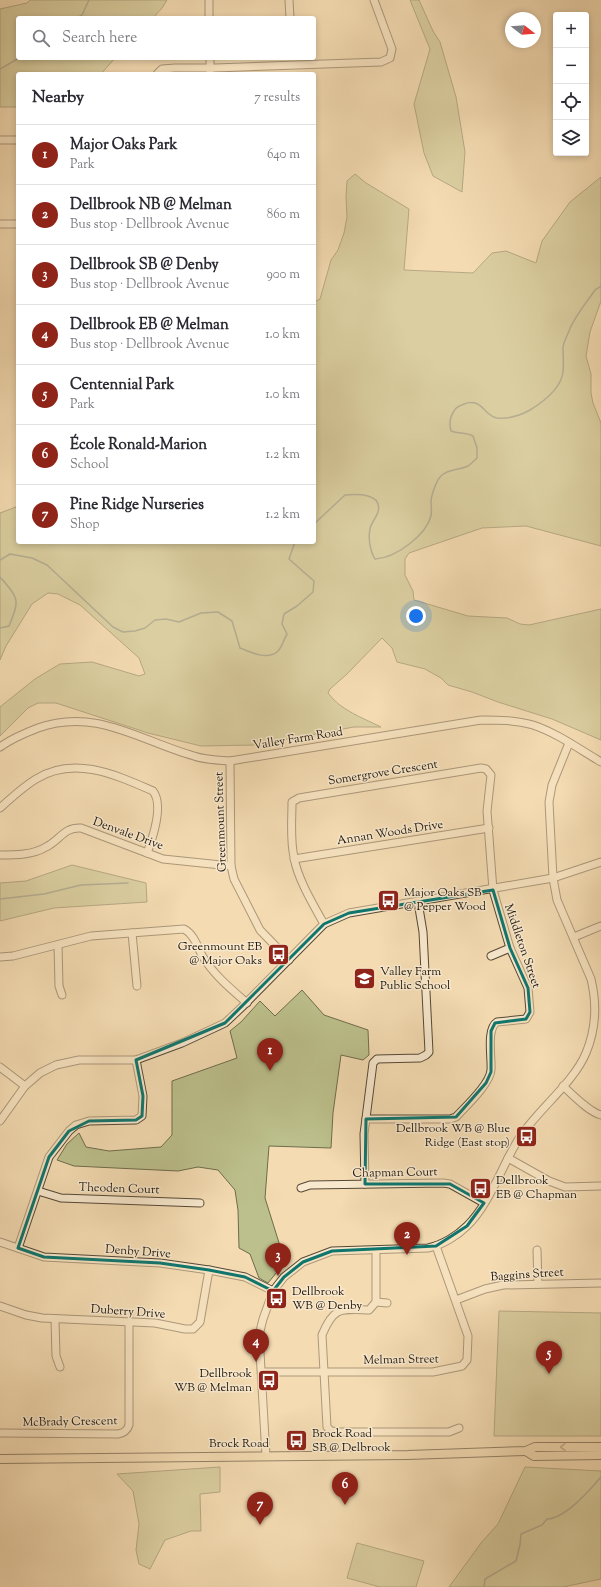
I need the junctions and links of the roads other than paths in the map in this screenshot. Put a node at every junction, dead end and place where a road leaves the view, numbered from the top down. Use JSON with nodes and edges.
{"nodes":[{"id":1,"x":209,"y":0,"type":"edge"},
{"id":2,"x":289,"y":0,"type":"edge"},
{"id":3,"x":374,"y":0,"type":"edge"},
{"id":4,"x":209,"y":16,"type":"edge"},
{"id":5,"x":290,"y":16,"type":"edge"},
{"id":6,"x":210,"y":60,"type":"edge"},
{"id":7,"x":292,"y":62,"type":"edge"},
{"id":8,"x":210,"y":71,"type":"edge"},
{"id":9,"x":159,"y":72,"type":"edge"},
{"id":10,"x":0,"y":140,"type":"edge"},
{"id":11,"x":16,"y":140,"type":"edge"},
{"id":12,"x":0,"y":224,"type":"edge"},
{"id":13,"x":16,"y":224,"type":"edge"},
{"id":14,"x":569,"y":743,"type":"junction"},
{"id":15,"x":0,"y":748,"type":"edge"},
{"id":16,"x":230,"y":761,"type":"junction"},
{"id":17,"x":601,"y":762,"type":"edge"},
{"id":18,"x":0,"y":808,"type":"edge"},
{"id":19,"x":489,"y":828,"type":"junction"},
{"id":20,"x":147,"y":853,"type":"junction"},
{"id":21,"x":0,"y":855,"type":"edge"},
{"id":22,"x":294,"y":859,"type":"junction"},
{"id":23,"x":601,"y":862,"type":"edge"},
{"id":24,"x":231,"y":866,"type":"junction"},
{"id":25,"x":553,"y":878,"type":"junction"},
{"id":26,"x":493,"y":890,"type":"junction"},
{"id":27,"x":418,"y":902,"type":"junction"},
{"id":28,"x":324,"y":924,"type":"junction"},
{"id":29,"x":601,"y":926,"type":"edge"},
{"id":30,"x":132,"y":933,"type":"junction"},
{"id":31,"x":574,"y":937,"type":"junction"},
{"id":32,"x":58,"y":945,"type":"junction"},
{"id":33,"x":510,"y":948,"type":"junction"},
{"id":34,"x":492,"y":956,"type":"dead end"},
{"id":35,"x":0,"y":957,"type":"edge"},
{"id":36,"x":288,"y":960,"type":"junction"},
{"id":37,"x":137,"y":986,"type":"dead end"},
{"id":38,"x":62,"y":995,"type":"dead end"},
{"id":39,"x":247,"y":1003,"type":"junction"},
{"id":40,"x":136,"y":1060,"type":"junction"},
{"id":41,"x":0,"y":1067,"type":"edge"},
{"id":42,"x":25,"y":1086,"type":"junction"},
{"id":43,"x":563,"y":1086,"type":"junction"},
{"id":44,"x":601,"y":1115,"type":"edge"},
{"id":45,"x":366,"y":1119,"type":"junction"},
{"id":46,"x":0,"y":1121,"type":"edge"},
{"id":47,"x":508,"y":1158,"type":"junction"},
{"id":48,"x":365,"y":1184,"type":"junction"},
{"id":49,"x":601,"y":1186,"type":"edge"},
{"id":50,"x":301,"y":1188,"type":"dead end"},
{"id":51,"x":38,"y":1191,"type":"junction"},
{"id":52,"x":200,"y":1203,"type":"dead end"},
{"id":53,"x":484,"y":1203,"type":"junction"},
{"id":54,"x":0,"y":1242,"type":"edge"},
{"id":55,"x":436,"y":1246,"type":"junction"},
{"id":56,"x":18,"y":1248,"type":"junction"},
{"id":57,"x":376,"y":1250,"type":"junction"},
{"id":58,"x":537,"y":1250,"type":"dead end"},
{"id":59,"x":209,"y":1270,"type":"junction"},
{"id":60,"x":601,"y":1283,"type":"edge"},
{"id":61,"x":538,"y":1284,"type":"junction"},
{"id":62,"x":273,"y":1291,"type":"junction"},
{"id":63,"x":456,"y":1300,"type":"junction"},
{"id":64,"x":376,"y":1302,"type":"junction"},
{"id":65,"x":387,"y":1303,"type":"dead end"},
{"id":66,"x":0,"y":1306,"type":"edge"},
{"id":67,"x":56,"y":1319,"type":"junction"},
{"id":68,"x":129,"y":1322,"type":"junction"},
{"id":69,"x":60,"y":1367,"type":"dead end"},
{"id":70,"x":262,"y":1372,"type":"junction"},
{"id":71,"x":323,"y":1372,"type":"junction"},
{"id":72,"x":459,"y":1428,"type":"dead end"},
{"id":73,"x":0,"y":1433,"type":"edge"},
{"id":74,"x":601,"y":1446,"type":"edge"},
{"id":75,"x":526,"y":1451,"type":"junction"},
{"id":76,"x":601,"y":1455,"type":"edge"},
{"id":77,"x":266,"y":1456,"type":"junction"},
{"id":78,"x":0,"y":1459,"type":"edge"}],
"edges":[{"from":1,"to":4,"type":"street"},
{"from":2,"to":5,"type":"street"},
{"from":3,"to":7,"type":"street"},
{"from":6,"to":8,"type":"street"},
{"from":7,"to":8,"type":"street"},
{"from":8,"to":9,"type":"street"},
{"from":10,"to":11,"type":"street"},
{"from":12,"to":13,"type":"street"},
{"from":14,"to":16,"type":"street","name":"Valley Farm Road"},
{"from":14,"to":17,"type":"street","name":"Valley Farm Road"},
{"from":14,"to":25,"type":"street"},
{"from":15,"to":16,"type":"street","name":"Valley Farm Road"},
{"from":16,"to":24,"type":"street","name":"Greenmount Street"},
{"from":18,"to":20,"type":"street"},
{"from":19,"to":22,"type":"street","name":"Annan Woods Drive"},
{"from":19,"to":22,"type":"street","name":"Somergrove Crescent"},
{"from":19,"to":26,"type":"street","name":"Somergrove Crescent"},
{"from":20,"to":21,"type":"street","name":"Denvale Drive"},
{"from":20,"to":24,"type":"street","name":"Denvale Drive"},
{"from":22,"to":28,"type":"street","name":"Somergrove Crescent"},
{"from":23,"to":25,"type":"street"},
{"from":24,"to":36,"type":"street","name":"Greenmount Street"},
{"from":25,"to":26,"type":"street"},
{"from":25,"to":31,"type":"street"},
{"from":26,"to":27,"type":"street"},
{"from":26,"to":33,"type":"street","name":"Middleton Street"},
{"from":27,"to":28,"type":"street"},
{"from":27,"to":45,"type":"street"},
{"from":28,"to":36,"type":"street"},
{"from":29,"to":31,"type":"street"},
{"from":30,"to":32,"type":"street"},
{"from":30,"to":37,"type":"street"},
{"from":30,"to":39,"type":"street"},
{"from":31,"to":43,"type":"street"},
{"from":32,"to":35,"type":"street"},
{"from":32,"to":38,"type":"street"},
{"from":33,"to":34,"type":"street"},
{"from":33,"to":45,"type":"street","name":"Middleton Street"},
{"from":36,"to":39,"type":"street"},
{"from":39,"to":40,"type":"street"},
{"from":40,"to":42,"type":"street"},
{"from":40,"to":51,"type":"street"},
{"from":41,"to":42,"type":"street"},
{"from":42,"to":46,"type":"street"},
{"from":43,"to":44,"type":"street"},
{"from":43,"to":47,"type":"street"},
{"from":45,"to":48,"type":"street"},
{"from":47,"to":49,"type":"street"},
{"from":47,"to":53,"type":"street"},
{"from":48,"to":50,"type":"street","name":"Chapman Court"},
{"from":48,"to":53,"type":"street","name":"Chapman Court"},
{"from":51,"to":52,"type":"street","name":"Theoden Court"},
{"from":51,"to":56,"type":"street"},
{"from":53,"to":55,"type":"street"},
{"from":54,"to":56,"type":"street","name":"Denby Drive"},
{"from":55,"to":57,"type":"street"},
{"from":55,"to":63,"type":"street","name":"Melman Street"},
{"from":56,"to":59,"type":"street","name":"Denby Drive"},
{"from":57,"to":62,"type":"street"},
{"from":57,"to":64,"type":"street"},
{"from":58,"to":61,"type":"street"},
{"from":59,"to":62,"type":"street","name":"Denby Drive"},
{"from":59,"to":68,"type":"street","name":"Duberry Drive"},
{"from":60,"to":61,"type":"street","name":"Baggins Street"},
{"from":61,"to":63,"type":"street","name":"Baggins Street"},
{"from":62,"to":70,"type":"street"},
{"from":63,"to":71,"type":"street","name":"Melman Street"},
{"from":64,"to":65,"type":"street"},
{"from":64,"to":71,"type":"street"},
{"from":66,"to":67,"type":"street","name":"Duberry Drive"},
{"from":67,"to":68,"type":"street","name":"Duberry Drive"},
{"from":67,"to":69,"type":"street"},
{"from":68,"to":73,"type":"street","name":"McBrady Crescent"},
{"from":70,"to":71,"type":"street","name":"Melman Street"},
{"from":70,"to":77,"type":"street"},
{"from":71,"to":72,"type":"street"},
{"from":74,"to":75,"type":"main road","name":"Brock Road","one_way":true},
{"from":75,"to":76,"type":"main road","name":"Brock Road"},
{"from":75,"to":77,"type":"main road","name":"Brock Road"},
{"from":77,"to":78,"type":"main road","name":"Brock Road"}]}
